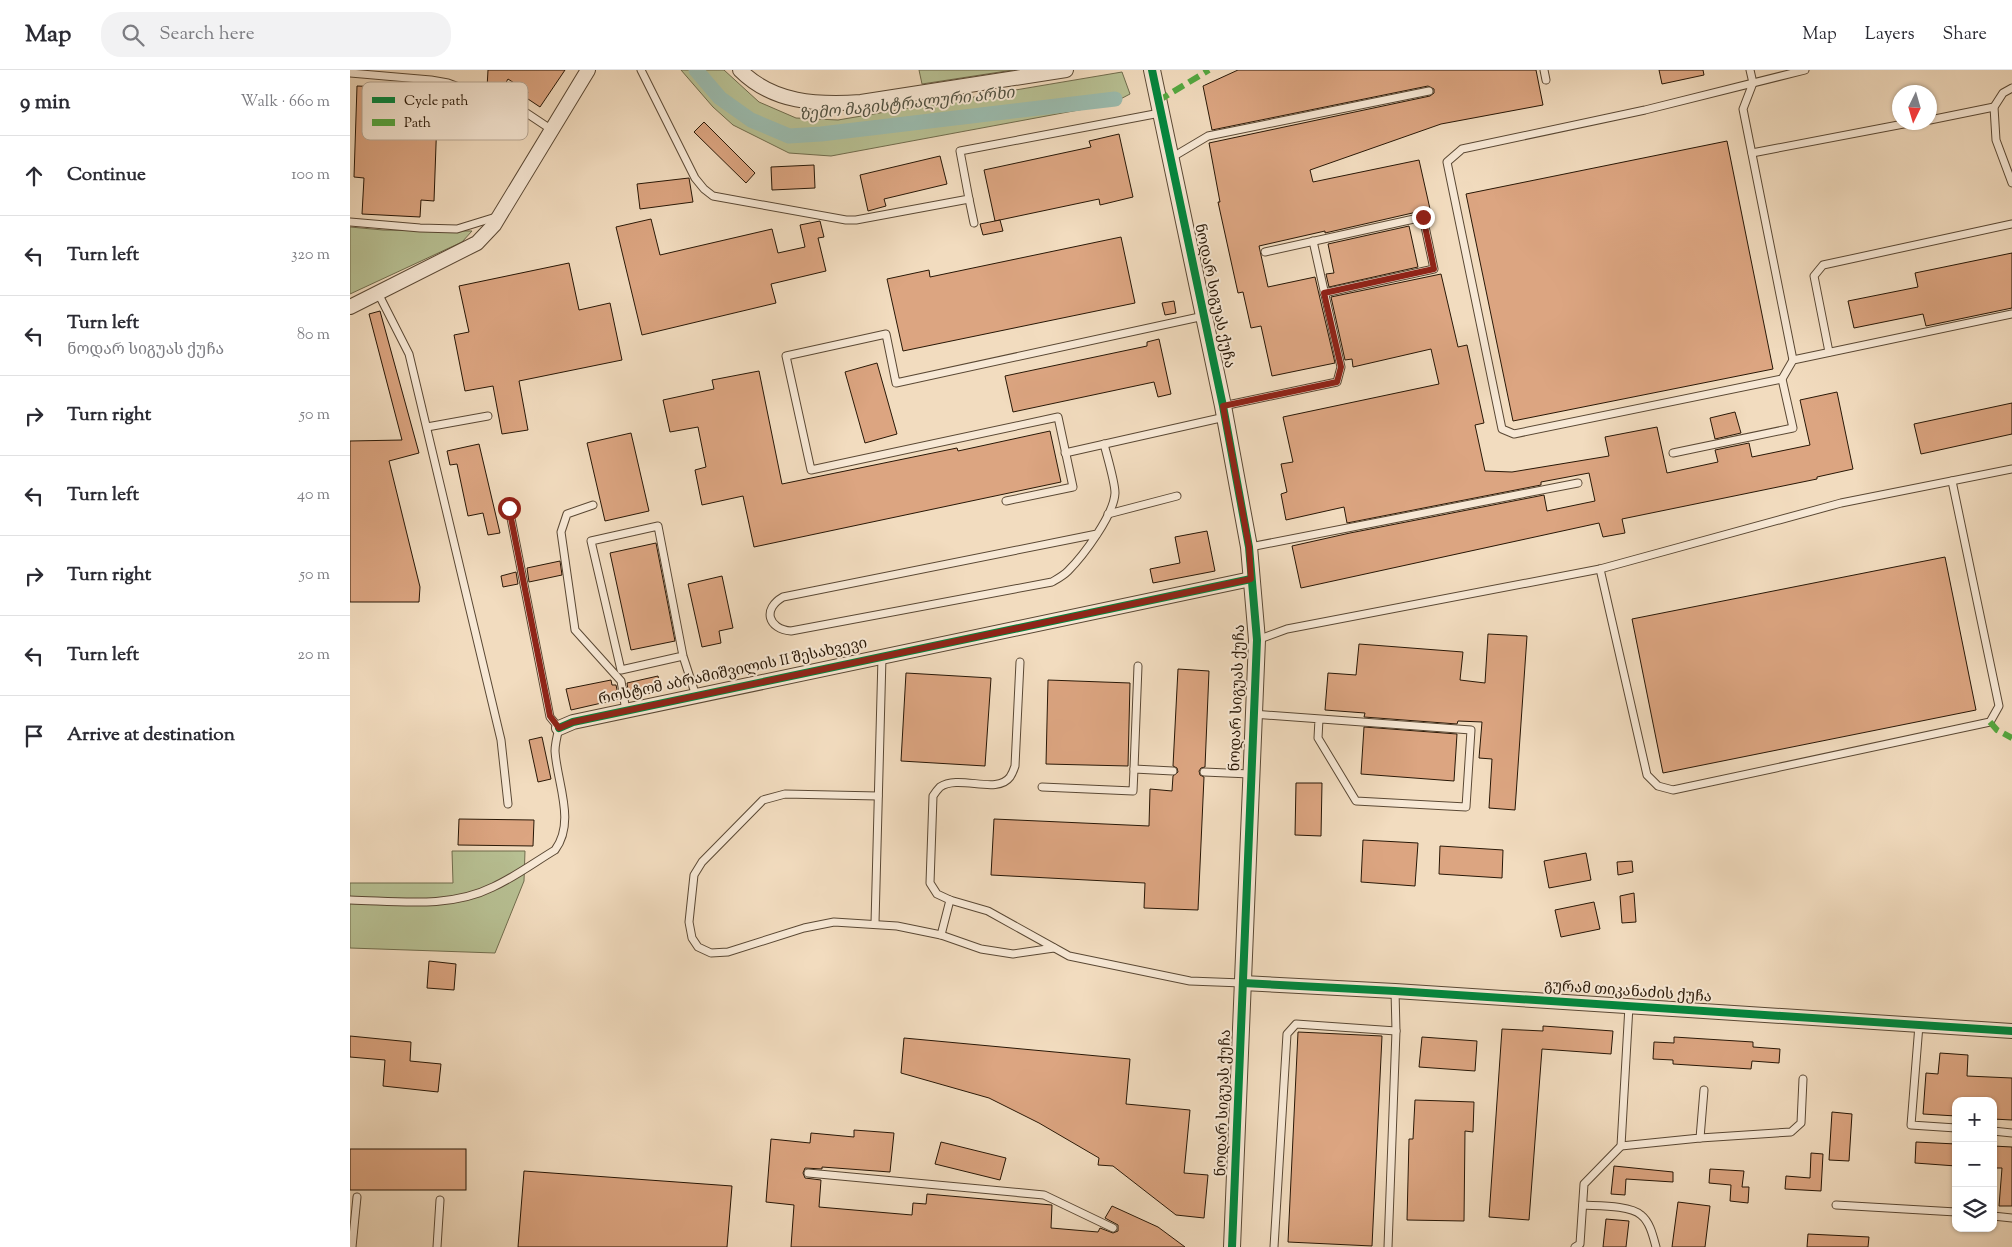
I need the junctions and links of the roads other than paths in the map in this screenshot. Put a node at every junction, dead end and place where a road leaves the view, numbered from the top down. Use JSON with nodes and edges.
{"nodes":[{"id":1,"x":588,"y":70,"type":"edge"},
{"id":2,"x":641,"y":70,"type":"edge"},
{"id":3,"x":740,"y":70,"type":"edge"},
{"id":4,"x":1066,"y":70,"type":"edge"},
{"id":5,"x":1152,"y":70,"type":"edge"},
{"id":6,"x":1544,"y":70,"type":"edge"},
{"id":7,"x":1750,"y":70,"type":"edge"},
{"id":8,"x":1805,"y":70,"type":"edge"},
{"id":9,"x":352,"y":72,"type":"edge"},
{"id":10,"x":1546,"y":80,"type":"dead end"},
{"id":11,"x":440,"y":82,"type":"edge"},
{"id":12,"x":1753,"y":83,"type":"junction"},
{"id":13,"x":2012,"y":88,"type":"edge"},
{"id":14,"x":1429,"y":91,"type":"dead end"},
{"id":15,"x":1994,"y":107,"type":"junction"},
{"id":16,"x":1161,"y":113,"type":"junction"},
{"id":17,"x":528,"y":114,"type":"edge"},
{"id":18,"x":1937,"y":119,"type":"edge"},
{"id":19,"x":1892,"y":126,"type":"edge"},
{"id":20,"x":552,"y":130,"type":"junction"},
{"id":21,"x":1752,"y":153,"type":"junction"},
{"id":22,"x":1170,"y":158,"type":"junction"},
{"id":23,"x":2012,"y":183,"type":"edge"},
{"id":24,"x":969,"y":199,"type":"junction"},
{"id":25,"x":499,"y":216,"type":"junction"},
{"id":26,"x":350,"y":222,"type":"edge"},
{"id":27,"x":974,"y":223,"type":"dead end"},
{"id":28,"x":2012,"y":224,"type":"edge"},
{"id":29,"x":1313,"y":241,"type":"junction"},
{"id":30,"x":1265,"y":252,"type":"dead end"},
{"id":31,"x":378,"y":293,"type":"junction"},
{"id":32,"x":1324,"y":293,"type":"junction"},
{"id":33,"x":350,"y":306,"type":"edge"},
{"id":34,"x":2012,"y":314,"type":"edge"},
{"id":35,"x":1204,"y":316,"type":"junction"},
{"id":36,"x":1829,"y":352,"type":"junction"},
{"id":37,"x":1793,"y":360,"type":"junction"},
{"id":38,"x":1782,"y":380,"type":"junction"},
{"id":39,"x":1224,"y":411,"type":"junction"},
{"id":40,"x":488,"y":416,"type":"dead end"},
{"id":41,"x":427,"y":427,"type":"junction"},
{"id":42,"x":1104,"y":444,"type":"junction"},
{"id":43,"x":1065,"y":453,"type":"junction"},
{"id":44,"x":1673,"y":453,"type":"dead end"},
{"id":45,"x":2012,"y":469,"type":"edge"},
{"id":46,"x":1952,"y":481,"type":"junction"},
{"id":47,"x":1578,"y":483,"type":"dead end"},
{"id":48,"x":1178,"y":496,"type":"dead end"},
{"id":49,"x":1006,"y":501,"type":"dead end"},
{"id":50,"x":592,"y":505,"type":"dead end"},
{"id":51,"x":509,"y":508,"type":"dead end"},
{"id":52,"x":1108,"y":514,"type":"junction"},
{"id":53,"x":1097,"y":534,"type":"junction"},
{"id":54,"x":1249,"y":547,"type":"junction"},
{"id":55,"x":1600,"y":569,"type":"junction"},
{"id":56,"x":1251,"y":579,"type":"junction"},
{"id":57,"x":1256,"y":640,"type":"junction"},
{"id":58,"x":683,"y":656,"type":"junction"},
{"id":59,"x":882,"y":657,"type":"junction"},
{"id":60,"x":1020,"y":662,"type":"dead end"},
{"id":61,"x":1138,"y":666,"type":"dead end"},
{"id":62,"x":696,"y":696,"type":"junction"},
{"id":63,"x":626,"y":711,"type":"junction"},
{"id":64,"x":1253,"y":714,"type":"junction"},
{"id":65,"x":1319,"y":719,"type":"junction"},
{"id":66,"x":559,"y":728,"type":"junction"},
{"id":67,"x":1134,"y":769,"type":"junction"},
{"id":68,"x":1173,"y":771,"type":"dead end"},
{"id":69,"x":1204,"y":772,"type":"dead end"},
{"id":70,"x":1250,"y":774,"type":"junction"},
{"id":71,"x":1042,"y":787,"type":"dead end"},
{"id":72,"x":878,"y":796,"type":"junction"},
{"id":73,"x":508,"y":804,"type":"dead end"},
{"id":74,"x":350,"y":900,"type":"edge"},
{"id":75,"x":950,"y":900,"type":"junction"},
{"id":76,"x":875,"y":923,"type":"junction"},
{"id":77,"x":941,"y":936,"type":"junction"},
{"id":78,"x":1054,"y":948,"type":"junction"},
{"id":79,"x":1243,"y":983,"type":"junction"},
{"id":80,"x":1395,"y":991,"type":"junction"},
{"id":81,"x":1629,"y":1006,"type":"junction"},
{"id":82,"x":1919,"y":1025,"type":"junction"},
{"id":83,"x":1396,"y":1031,"type":"junction"},
{"id":84,"x":2012,"y":1031,"type":"edge"},
{"id":85,"x":1802,"y":1079,"type":"dead end"},
{"id":86,"x":1704,"y":1090,"type":"dead end"},
{"id":87,"x":1952,"y":1128,"type":"edge"},
{"id":88,"x":1997,"y":1131,"type":"edge"},
{"id":89,"x":2012,"y":1133,"type":"edge"},
{"id":90,"x":1700,"y":1138,"type":"junction"},
{"id":91,"x":1621,"y":1146,"type":"junction"},
{"id":92,"x":808,"y":1173,"type":"dead end"},
{"id":93,"x":357,"y":1197,"type":"dead end"},
{"id":94,"x":440,"y":1200,"type":"dead end"},
{"id":95,"x":1583,"y":1205,"type":"junction"},
{"id":96,"x":1836,"y":1205,"type":"dead end"},
{"id":97,"x":1952,"y":1212,"type":"edge"},
{"id":98,"x":1997,"y":1216,"type":"edge"},
{"id":99,"x":2012,"y":1218,"type":"edge"},
{"id":100,"x":1113,"y":1228,"type":"dead end"},
{"id":101,"x":352,"y":1247,"type":"edge"},
{"id":102,"x":437,"y":1247,"type":"edge"},
{"id":103,"x":1232,"y":1247,"type":"edge"},
{"id":104,"x":1274,"y":1247,"type":"edge"},
{"id":105,"x":1388,"y":1247,"type":"edge"},
{"id":106,"x":1575,"y":1247,"type":"edge"},
{"id":107,"x":1656,"y":1247,"type":"edge"}],
"edges":[{"from":1,"to":20,"type":"street"},
{"from":2,"to":24,"type":"lane"},
{"from":3,"to":4,"type":"street"},
{"from":5,"to":16,"type":"street","name":"ნოდარ სიგუას ქუჩა"},
{"from":6,"to":10,"type":"lane"},
{"from":7,"to":12,"type":"lane"},
{"from":8,"to":12,"type":"lane"},
{"from":9,"to":11,"type":"lane"},
{"from":12,"to":21,"type":"lane"},
{"from":12,"to":38,"type":"lane"},
{"from":13,"to":15,"type":"lane"},
{"from":14,"to":22,"type":"lane"},
{"from":15,"to":18,"type":"lane"},
{"from":15,"to":23,"type":"lane"},
{"from":16,"to":22,"type":"street","name":"ნოდარ სიგუას ქუჩა"},
{"from":16,"to":24,"type":"lane"},
{"from":17,"to":20,"type":"lane"},
{"from":19,"to":21,"type":"lane"},
{"from":20,"to":25,"type":"street"},
{"from":21,"to":37,"type":"lane"},
{"from":22,"to":35,"type":"street","name":"ნოდარ სიგუას ქუჩა"},
{"from":24,"to":27,"type":"lane"},
{"from":25,"to":26,"type":"lane"},
{"from":25,"to":31,"type":"street"},
{"from":28,"to":36,"type":"lane"},
{"from":29,"to":30,"type":"lane"},
{"from":29,"to":32,"type":"lane"},
{"from":29,"to":32,"type":"lane"},
{"from":31,"to":33,"type":"street"},
{"from":31,"to":41,"type":"lane"},
{"from":32,"to":39,"type":"lane"},
{"from":34,"to":36,"type":"lane"},
{"from":35,"to":39,"type":"street","name":"ნოდარ სიგუას ქუჩა"},
{"from":35,"to":43,"type":"lane"},
{"from":36,"to":37,"type":"lane"},
{"from":37,"to":38,"type":"lane"},
{"from":38,"to":44,"type":"lane"},
{"from":39,"to":42,"type":"lane"},
{"from":39,"to":54,"type":"street","name":"ნოდარ სიგუას ქუჩა"},
{"from":40,"to":41,"type":"lane"},
{"from":41,"to":73,"type":"lane"},
{"from":42,"to":43,"type":"lane"},
{"from":42,"to":52,"type":"lane"},
{"from":43,"to":49,"type":"lane"},
{"from":45,"to":46,"type":"lane"},
{"from":46,"to":55,"type":"lane"},
{"from":46,"to":55,"type":"lane"},
{"from":47,"to":54,"type":"lane"},
{"from":48,"to":52,"type":"lane"},
{"from":50,"to":63,"type":"lane"},
{"from":51,"to":66,"type":"lane"},
{"from":52,"to":53,"type":"lane"},
{"from":53,"to":53,"type":"lane"},
{"from":54,"to":56,"type":"street","name":"ნოდარ სიგუას ქუჩა"},
{"from":55,"to":57,"type":"lane"},
{"from":56,"to":57,"type":"street","name":"ნოდარ სიგუას ქუჩა"},
{"from":56,"to":59,"type":"street","name":"როსტომ აბრამიშვილის II შესახვევი"},
{"from":57,"to":64,"type":"street","name":"ნოდარ სიგუას ქუჩა"},
{"from":58,"to":58,"type":"lane"},
{"from":58,"to":62,"type":"lane"},
{"from":59,"to":62,"type":"street","name":"როსტომ აბრამიშვილის II შესახვევი"},
{"from":59,"to":72,"type":"lane"},
{"from":60,"to":75,"type":"lane"},
{"from":61,"to":67,"type":"lane"},
{"from":62,"to":63,"type":"street","name":"როსტომ აბრამიშვილის II შესახვევი"},
{"from":63,"to":66,"type":"street","name":"როსტომ აბრამიშვილის II შესახვევი"},
{"from":64,"to":65,"type":"lane"},
{"from":64,"to":70,"type":"street","name":"ნოდარ სიგუას ქუჩა"},
{"from":65,"to":65,"type":"lane"},
{"from":66,"to":74,"type":"lane"},
{"from":67,"to":68,"type":"lane"},
{"from":67,"to":71,"type":"lane"},
{"from":69,"to":70,"type":"lane"},
{"from":70,"to":79,"type":"street","name":"ნოდარ სიგუას ქუჩა"},
{"from":72,"to":76,"type":"lane"},
{"from":72,"to":76,"type":"lane"},
{"from":75,"to":77,"type":"lane"},
{"from":75,"to":78,"type":"lane"},
{"from":76,"to":77,"type":"lane"},
{"from":77,"to":78,"type":"lane"},
{"from":78,"to":79,"type":"lane"},
{"from":79,"to":80,"type":"street","name":"გურამ თიკანაძის ქუჩა"},
{"from":79,"to":103,"type":"street","name":"ნოდარ სიგუას ქუჩა"},
{"from":80,"to":81,"type":"street","name":"გურამ თიკანაძის ქუჩა"},
{"from":80,"to":83,"type":"lane"},
{"from":81,"to":82,"type":"street","name":"გურამ თიკანაძის ქუჩა"},
{"from":81,"to":91,"type":"lane"},
{"from":82,"to":84,"type":"street","name":"გურამ თიკანაძის ქუჩა"},
{"from":82,"to":87,"type":"lane"},
{"from":83,"to":104,"type":"lane"},
{"from":83,"to":105,"type":"lane"},
{"from":85,"to":90,"type":"lane"},
{"from":86,"to":90,"type":"lane"},
{"from":88,"to":89,"type":"lane"},
{"from":90,"to":91,"type":"lane"},
{"from":91,"to":95,"type":"lane"},
{"from":92,"to":100,"type":"lane"},
{"from":93,"to":101,"type":"lane"},
{"from":94,"to":102,"type":"lane"},
{"from":95,"to":106,"type":"lane"},
{"from":95,"to":107,"type":"lane"},
{"from":96,"to":97,"type":"lane"},
{"from":98,"to":99,"type":"lane"}]}
